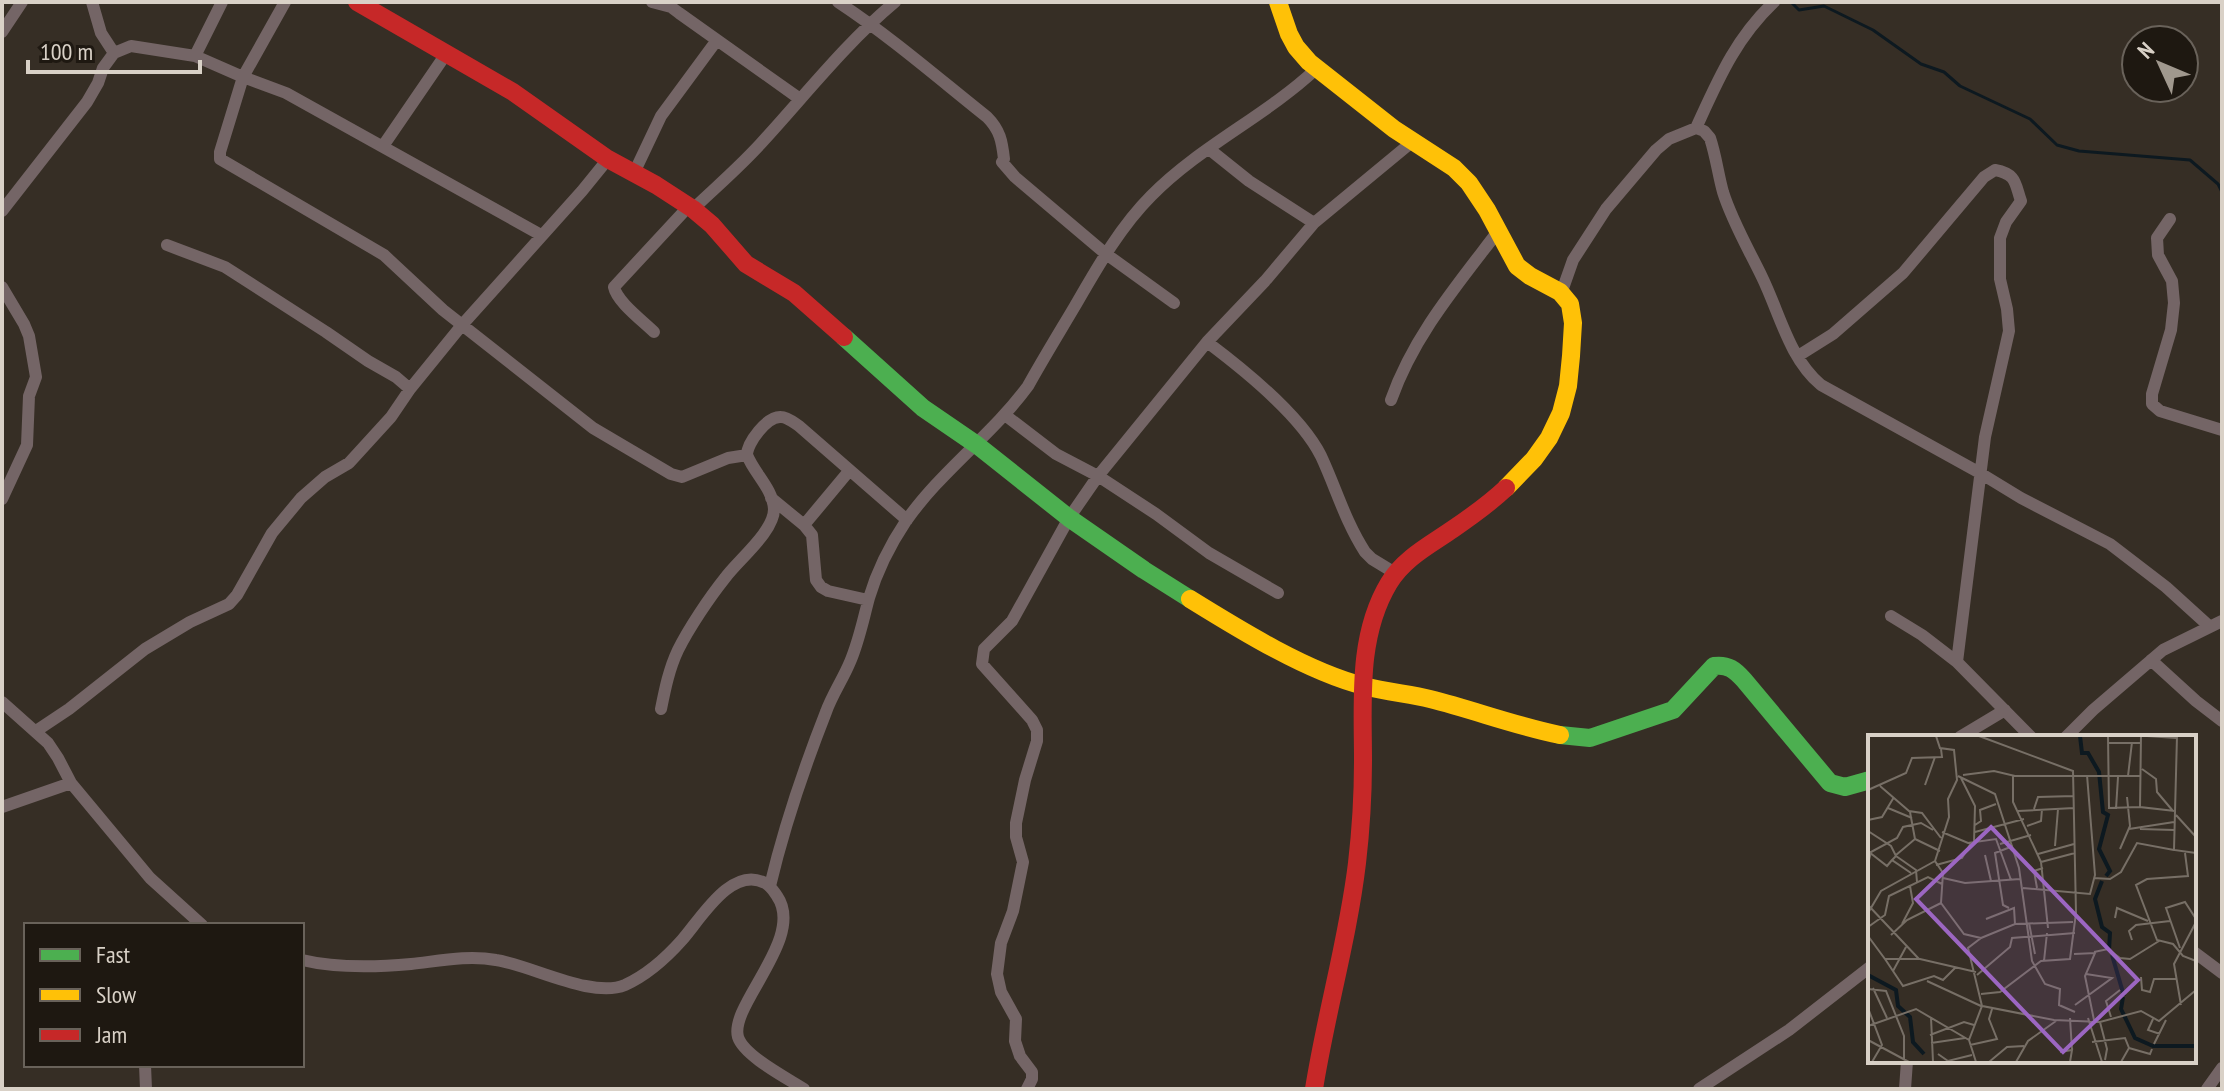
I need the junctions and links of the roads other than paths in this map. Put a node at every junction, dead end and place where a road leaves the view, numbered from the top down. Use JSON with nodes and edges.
{"nodes":[{"id":1,"x":22,"y":2,"type":"edge"},
{"id":2,"x":92,"y":2,"type":"edge"},
{"id":3,"x":222,"y":2,"type":"edge"},
{"id":4,"x":285,"y":2,"type":"edge"},
{"id":5,"x":357,"y":2,"type":"edge"},
{"id":6,"x":652,"y":2,"type":"edge"},
{"id":7,"x":838,"y":2,"type":"edge"},
{"id":8,"x":895,"y":2,"type":"edge"},
{"id":9,"x":1278,"y":2,"type":"edge"},
{"id":10,"x":1774,"y":2,"type":"edge"},
{"id":11,"x":870,"y":23,"type":"junction"},
{"id":12,"x":2,"y":32,"type":"edge"},
{"id":13,"x":717,"y":40,"type":"junction"},
{"id":14,"x":114,"y":53,"type":"junction"},
{"id":15,"x":446,"y":54,"type":"junction"},
{"id":16,"x":195,"y":56,"type":"junction"},
{"id":17,"x":1316,"y":69,"type":"junction"},
{"id":18,"x":243,"y":77,"type":"junction"},
{"id":19,"x":800,"y":99,"type":"junction"},
{"id":20,"x":1696,"y":128,"type":"junction"},
{"id":21,"x":1412,"y":142,"type":"junction"},
{"id":22,"x":383,"y":146,"type":"junction"},
{"id":23,"x":1209,"y":149,"type":"junction"},
{"id":24,"x":608,"y":159,"type":"junction"},
{"id":25,"x":634,"y":173,"type":"junction"},
{"id":26,"x":691,"y":207,"type":"junction"},
{"id":27,"x":2,"y":211,"type":"edge"},
{"id":28,"x":2170,"y":219,"type":"dead end"},
{"id":29,"x":1314,"y":223,"type":"junction"},
{"id":30,"x":1499,"y":230,"type":"junction"},
{"id":31,"x":541,"y":235,"type":"junction"},
{"id":32,"x":167,"y":245,"type":"dead end"},
{"id":33,"x":1106,"y":254,"type":"junction"},
{"id":34,"x":2,"y":287,"type":"edge"},
{"id":35,"x":1561,"y":294,"type":"junction"},
{"id":36,"x":1174,"y":303,"type":"dead end"},
{"id":37,"x":462,"y":325,"type":"junction"},
{"id":38,"x":654,"y":332,"type":"dead end"},
{"id":39,"x":1207,"y":342,"type":"junction"},
{"id":40,"x":1798,"y":356,"type":"junction"},
{"id":41,"x":410,"y":389,"type":"junction"},
{"id":42,"x":1391,"y":400,"type":"dead end"},
{"id":43,"x":1005,"y":415,"type":"junction"},
{"id":44,"x":2222,"y":430,"type":"edge"},
{"id":45,"x":977,"y":445,"type":"junction"},
{"id":46,"x":747,"y":455,"type":"junction"},
{"id":47,"x":849,"y":471,"type":"junction"},
{"id":48,"x":1980,"y":473,"type":"junction"},
{"id":49,"x":1098,"y":476,"type":"junction"},
{"id":50,"x":771,"y":498,"type":"junction"},
{"id":51,"x":2,"y":499,"type":"edge"},
{"id":52,"x":1069,"y":518,"type":"junction"},
{"id":53,"x":907,"y":520,"type":"junction"},
{"id":54,"x":804,"y":525,"type":"junction"},
{"id":55,"x":1395,"y":573,"type":"junction"},
{"id":56,"x":1278,"y":593,"type":"dead end"},
{"id":57,"x":868,"y":600,"type":"junction"},
{"id":58,"x":1891,"y":616,"type":"dead end"},
{"id":59,"x":2222,"y":621,"type":"edge"},
{"id":60,"x":2209,"y":626,"type":"junction"},
{"id":61,"x":2151,"y":660,"type":"junction"},
{"id":62,"x":1957,"y":662,"type":"junction"},
{"id":63,"x":1363,"y":686,"type":"junction"},
{"id":64,"x":2,"y":702,"type":"edge"},
{"id":65,"x":661,"y":709,"type":"dead end"},
{"id":66,"x":2005,"y":710,"type":"junction"},
{"id":67,"x":2222,"y":721,"type":"edge"},
{"id":68,"x":36,"y":731,"type":"junction"},
{"id":69,"x":1963,"y":735,"type":"edge"},
{"id":70,"x":2029,"y":735,"type":"edge"},
{"id":71,"x":2068,"y":735,"type":"edge"},
{"id":72,"x":1868,"y":781,"type":"edge"},
{"id":73,"x":71,"y":783,"type":"junction"},
{"id":74,"x":2,"y":807,"type":"edge"},
{"id":75,"x":770,"y":886,"type":"junction"},
{"id":76,"x":200,"y":923,"type":"edge"},
{"id":77,"x":2196,"y":954,"type":"edge"},
{"id":78,"x":304,"y":960,"type":"edge"},
{"id":79,"x":1868,"y":969,"type":"edge"},
{"id":80,"x":2222,"y":973,"type":"edge"},
{"id":81,"x":1907,"y":1063,"type":"edge"},
{"id":82,"x":145,"y":1067,"type":"edge"},
{"id":83,"x":2222,"y":1068,"type":"edge"},
{"id":84,"x":146,"y":1089,"type":"edge"},
{"id":85,"x":804,"y":1089,"type":"edge"},
{"id":86,"x":1027,"y":1089,"type":"edge"},
{"id":87,"x":1314,"y":1089,"type":"edge"},
{"id":88,"x":1699,"y":1089,"type":"edge"},
{"id":89,"x":1905,"y":1089,"type":"edge"},
{"id":90,"x":2207,"y":1089,"type":"edge"}],
"edges":[{"from":1,"to":12,"type":"street"},
{"from":2,"to":14,"type":"street"},
{"from":3,"to":16,"type":"street"},
{"from":4,"to":18,"type":"street"},
{"from":5,"to":15,"type":"street"},
{"from":6,"to":13,"type":"street"},
{"from":7,"to":11,"type":"street"},
{"from":8,"to":11,"type":"street"},
{"from":9,"to":17,"type":"street"},
{"from":10,"to":20,"type":"street"},
{"from":11,"to":19,"type":"street"},
{"from":11,"to":33,"type":"street"},
{"from":13,"to":19,"type":"street"},
{"from":13,"to":25,"type":"street"},
{"from":14,"to":16,"type":"street"},
{"from":14,"to":27,"type":"street"},
{"from":15,"to":22,"type":"street"},
{"from":15,"to":24,"type":"street"},
{"from":16,"to":18,"type":"street"},
{"from":17,"to":21,"type":"street"},
{"from":17,"to":23,"type":"street"},
{"from":18,"to":22,"type":"street"},
{"from":18,"to":37,"type":"street"},
{"from":19,"to":26,"type":"street"},
{"from":20,"to":35,"type":"street"},
{"from":20,"to":40,"type":"street"},
{"from":21,"to":29,"type":"street"},
{"from":21,"to":30,"type":"street"},
{"from":22,"to":31,"type":"street"},
{"from":23,"to":29,"type":"street"},
{"from":23,"to":33,"type":"street"},
{"from":24,"to":25,"type":"street"},
{"from":24,"to":31,"type":"street"},
{"from":25,"to":26,"type":"street"},
{"from":26,"to":38,"type":"street"},
{"from":26,"to":45,"type":"street"},
{"from":28,"to":44,"type":"street"},
{"from":29,"to":39,"type":"street"},
{"from":30,"to":35,"type":"street"},
{"from":30,"to":42,"type":"street"},
{"from":31,"to":37,"type":"street"},
{"from":32,"to":41,"type":"street"},
{"from":33,"to":36,"type":"street"},
{"from":33,"to":43,"type":"street"},
{"from":34,"to":51,"type":"street"},
{"from":35,"to":55,"type":"street"},
{"from":37,"to":41,"type":"street"},
{"from":37,"to":46,"type":"street"},
{"from":39,"to":49,"type":"street"},
{"from":39,"to":55,"type":"street"},
{"from":40,"to":48,"type":"street"},
{"from":40,"to":48,"type":"street"},
{"from":41,"to":68,"type":"street"},
{"from":43,"to":45,"type":"street"},
{"from":43,"to":49,"type":"street"},
{"from":45,"to":52,"type":"street"},
{"from":45,"to":53,"type":"street"},
{"from":46,"to":47,"type":"street"},
{"from":46,"to":50,"type":"street"},
{"from":47,"to":53,"type":"street"},
{"from":47,"to":54,"type":"street"},
{"from":48,"to":60,"type":"street"},
{"from":48,"to":62,"type":"street"},
{"from":49,"to":52,"type":"street"},
{"from":49,"to":56,"type":"street"},
{"from":50,"to":54,"type":"street"},
{"from":50,"to":65,"type":"street"},
{"from":52,"to":63,"type":"street"},
{"from":52,"to":86,"type":"street"},
{"from":53,"to":57,"type":"street"},
{"from":54,"to":57,"type":"street"},
{"from":55,"to":63,"type":"street"},
{"from":57,"to":75,"type":"street"},
{"from":58,"to":62,"type":"street"},
{"from":59,"to":60,"type":"street"},
{"from":60,"to":61,"type":"street"},
{"from":61,"to":67,"type":"street"},
{"from":61,"to":71,"type":"street"},
{"from":62,"to":66,"type":"street"},
{"from":63,"to":72,"type":"street"},
{"from":63,"to":87,"type":"street"},
{"from":64,"to":68,"type":"street"},
{"from":66,"to":69,"type":"street"},
{"from":66,"to":70,"type":"street"},
{"from":68,"to":73,"type":"street"},
{"from":73,"to":74,"type":"street"},
{"from":73,"to":76,"type":"street"},
{"from":75,"to":78,"type":"street"},
{"from":75,"to":85,"type":"street"},
{"from":77,"to":80,"type":"street"},
{"from":79,"to":88,"type":"street"},
{"from":81,"to":89,"type":"street"},
{"from":82,"to":84,"type":"street"},
{"from":83,"to":90,"type":"street"}]}
